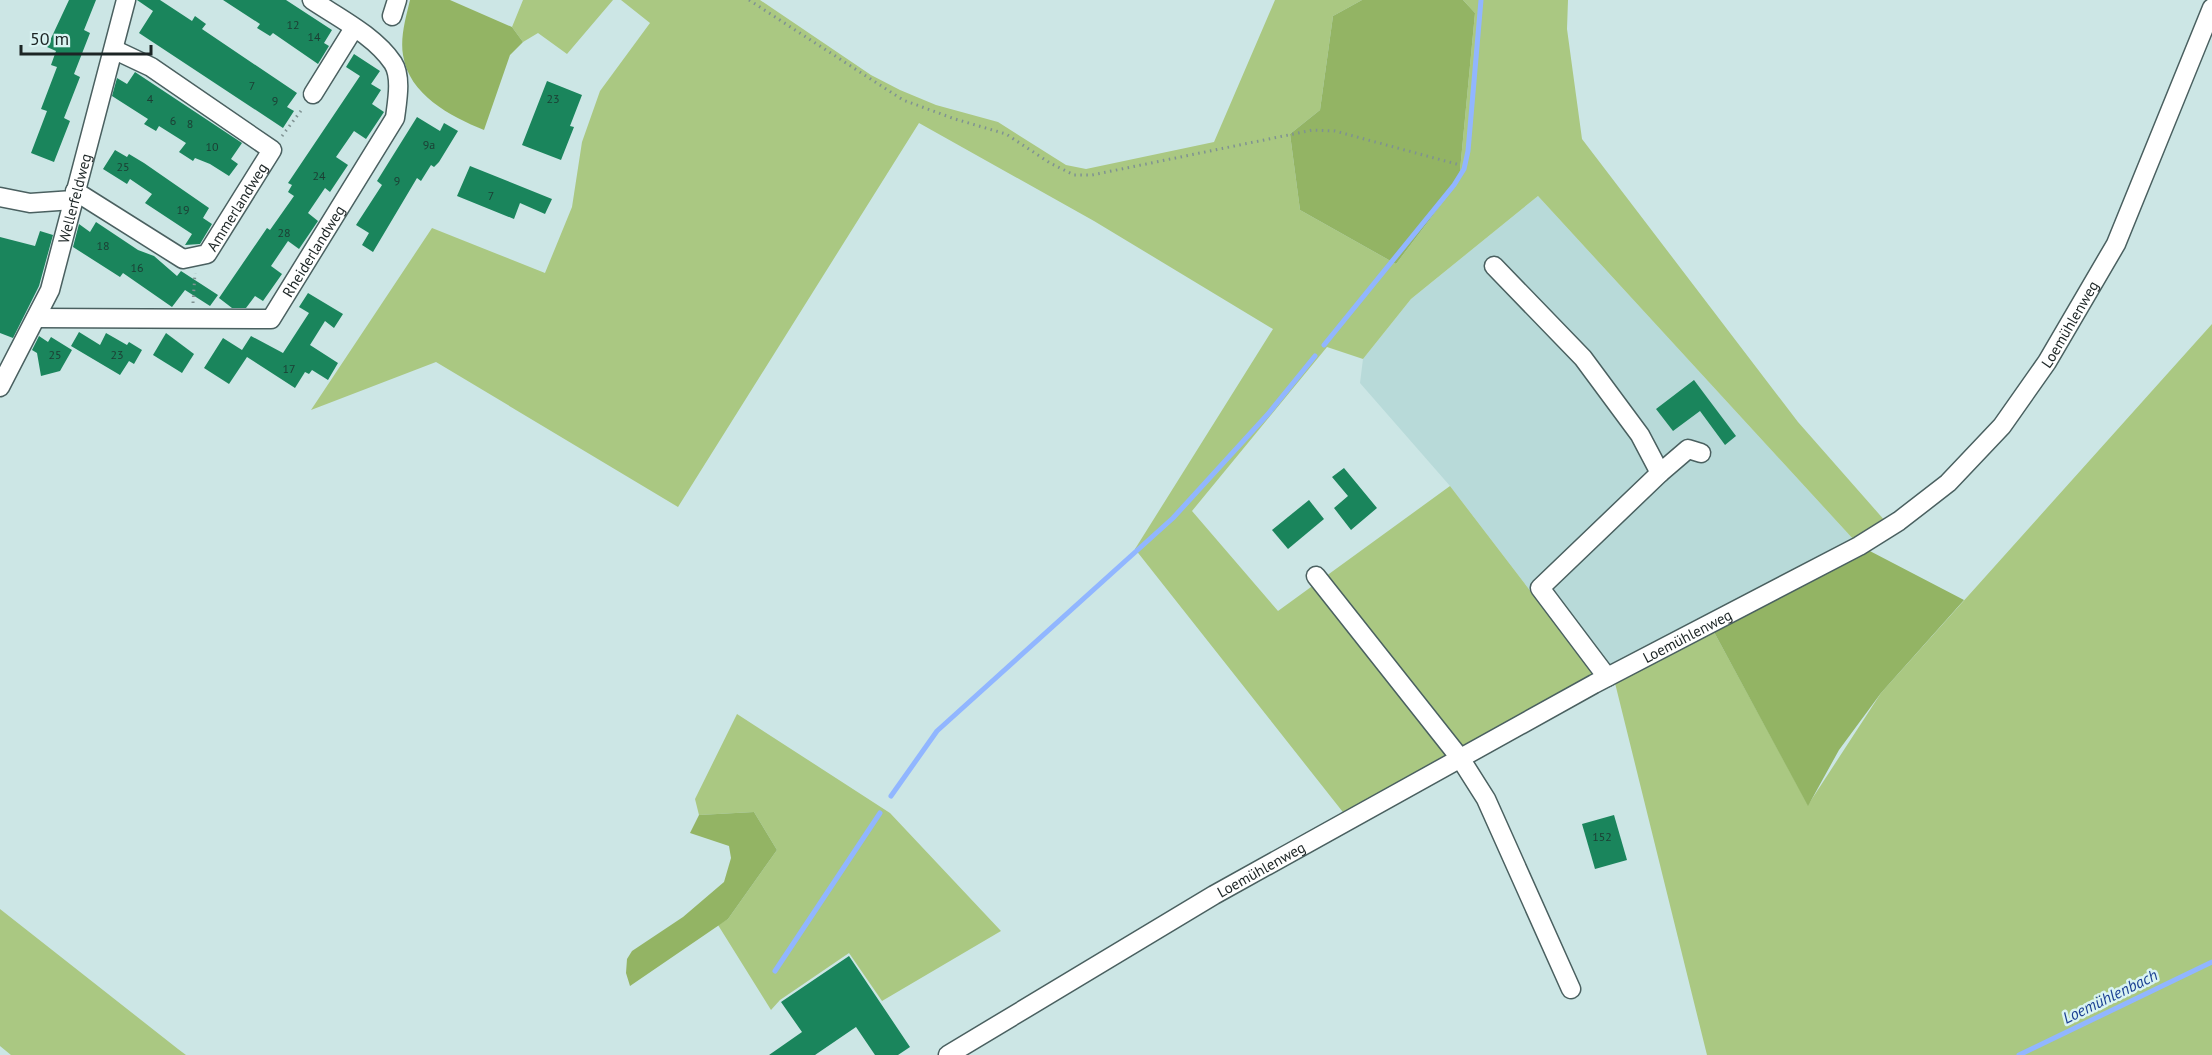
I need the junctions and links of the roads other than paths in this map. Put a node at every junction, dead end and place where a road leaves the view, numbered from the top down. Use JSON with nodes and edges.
{"nodes":[{"id":1,"x":126,"y":0,"type":"edge"},
{"id":2,"x":312,"y":0,"type":"edge"},
{"id":3,"x":2212,"y":8,"type":"edge"},
{"id":4,"x":354,"y":28,"type":"junction"},
{"id":5,"x":115,"y":50,"type":"junction"},
{"id":6,"x":313,"y":94,"type":"road end"},
{"id":7,"x":74,"y":195,"type":"junction"},
{"id":8,"x":0,"y":197,"type":"edge"},
{"id":9,"x":1494,"y":266,"type":"dead end"},
{"id":10,"x":36,"y":318,"type":"junction"},
{"id":11,"x":0,"y":387,"type":"edge"},
{"id":12,"x":1701,"y":453,"type":"dead end"},
{"id":13,"x":1660,"y":473,"type":"junction"},
{"id":14,"x":1316,"y":576,"type":"dead end"},
{"id":15,"x":1607,"y":677,"type":"junction"},
{"id":16,"x":1460,"y":758,"type":"junction"},
{"id":17,"x":1571,"y":989,"type":"dead end"},
{"id":18,"x":948,"y":1055,"type":"edge"}],
"edges":[{"from":1,"to":5,"type":"street","name":"Wellerfeldweg"},
{"from":2,"to":4,"type":"street","name":"Rheiderlandweg"},
{"from":3,"to":15,"type":"street","name":"Loemühlenweg"},
{"from":4,"to":6,"type":"street"},
{"from":4,"to":10,"type":"street","name":"Rheiderlandweg"},
{"from":5,"to":7,"type":"street","name":"Wellerfeldweg"},
{"from":5,"to":7,"type":"street","name":"Ammerlandweg"},
{"from":7,"to":8,"type":"street"},
{"from":7,"to":10,"type":"street","name":"Wellerfeldweg"},
{"from":9,"to":13,"type":"street"},
{"from":10,"to":11,"type":"street","name":"Wellerfeldweg"},
{"from":12,"to":13,"type":"street"},
{"from":13,"to":15,"type":"street"},
{"from":14,"to":16,"type":"street"},
{"from":15,"to":16,"type":"street","name":"Loemühlenweg"},
{"from":16,"to":17,"type":"street"},
{"from":16,"to":18,"type":"street","name":"Loemühlenweg"}]}
